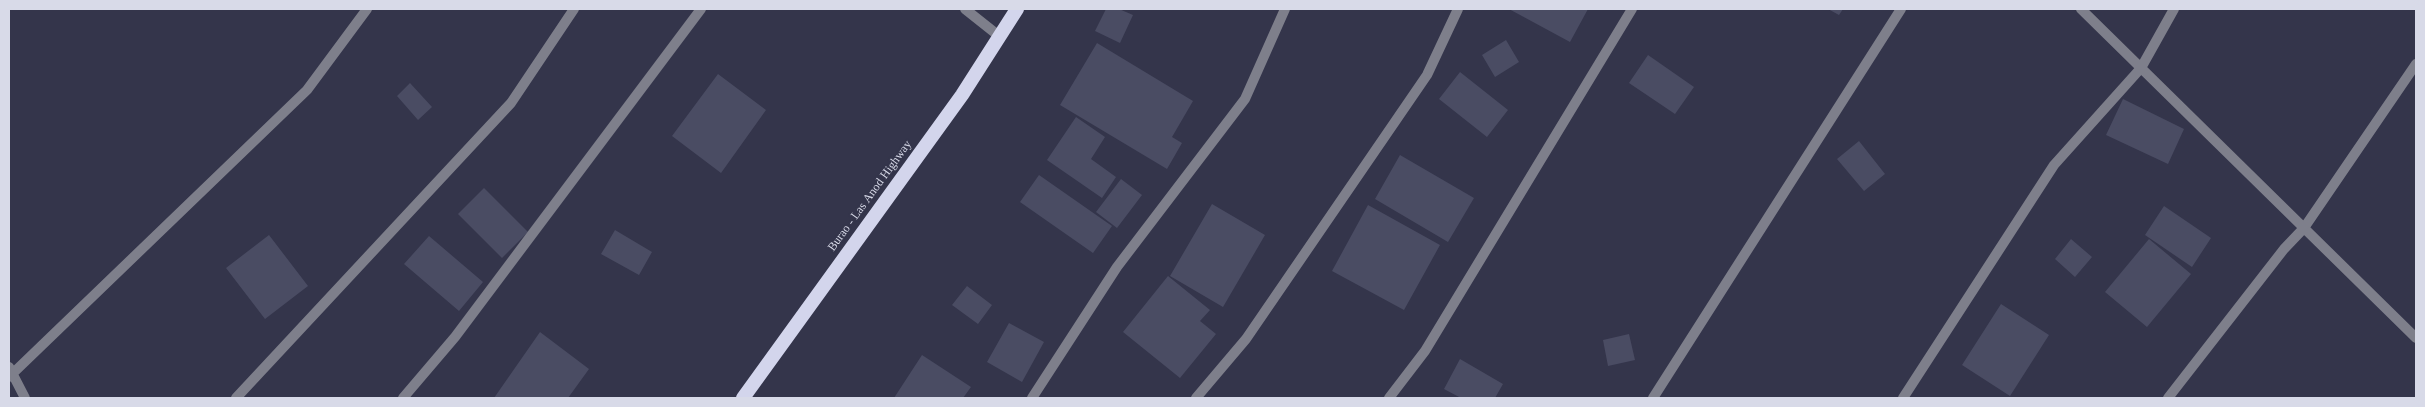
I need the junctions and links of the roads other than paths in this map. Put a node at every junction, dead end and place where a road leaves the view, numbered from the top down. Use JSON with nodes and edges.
{"nodes":[{"id":1,"x":367,"y":9,"type":"edge"},
{"id":2,"x":574,"y":9,"type":"edge"},
{"id":3,"x":701,"y":9,"type":"edge"},
{"id":4,"x":965,"y":9,"type":"edge"},
{"id":5,"x":1017,"y":9,"type":"edge"},
{"id":6,"x":1285,"y":9,"type":"edge"},
{"id":7,"x":1458,"y":9,"type":"edge"},
{"id":8,"x":1632,"y":9,"type":"edge"},
{"id":9,"x":1902,"y":9,"type":"edge"},
{"id":10,"x":2081,"y":9,"type":"edge"},
{"id":11,"x":2174,"y":9,"type":"edge"},
{"id":12,"x":1000,"y":36,"type":"junction"},
{"id":13,"x":2416,"y":64,"type":"edge"},
{"id":14,"x":2141,"y":68,"type":"junction"},
{"id":15,"x":2304,"y":228,"type":"junction"},
{"id":16,"x":2416,"y":338,"type":"edge"},
{"id":17,"x":10,"y":372,"type":"edge"},
{"id":18,"x":25,"y":398,"type":"edge"},
{"id":19,"x":236,"y":398,"type":"edge"},
{"id":20,"x":403,"y":398,"type":"edge"},
{"id":21,"x":743,"y":398,"type":"edge"},
{"id":22,"x":1032,"y":398,"type":"edge"},
{"id":23,"x":1196,"y":398,"type":"edge"},
{"id":24,"x":1389,"y":398,"type":"edge"},
{"id":25,"x":1653,"y":398,"type":"edge"},
{"id":26,"x":1903,"y":398,"type":"edge"},
{"id":27,"x":2168,"y":398,"type":"edge"}],
"edges":[{"from":1,"to":17,"type":"street"},
{"from":2,"to":19,"type":"street"},
{"from":3,"to":20,"type":"street"},
{"from":4,"to":12,"type":"street"},
{"from":5,"to":12,"type":"highway","name":"Burao - Las Anod Highway"},
{"from":6,"to":22,"type":"street"},
{"from":7,"to":23,"type":"street"},
{"from":8,"to":24,"type":"street"},
{"from":9,"to":25,"type":"street"},
{"from":10,"to":14,"type":"street"},
{"from":11,"to":14,"type":"street"},
{"from":12,"to":21,"type":"highway","name":"Burao - Las Anod Highway"},
{"from":13,"to":15,"type":"street"},
{"from":14,"to":15,"type":"street"},
{"from":14,"to":26,"type":"street"},
{"from":15,"to":16,"type":"street"},
{"from":15,"to":27,"type":"street"},
{"from":17,"to":18,"type":"street"}]}
